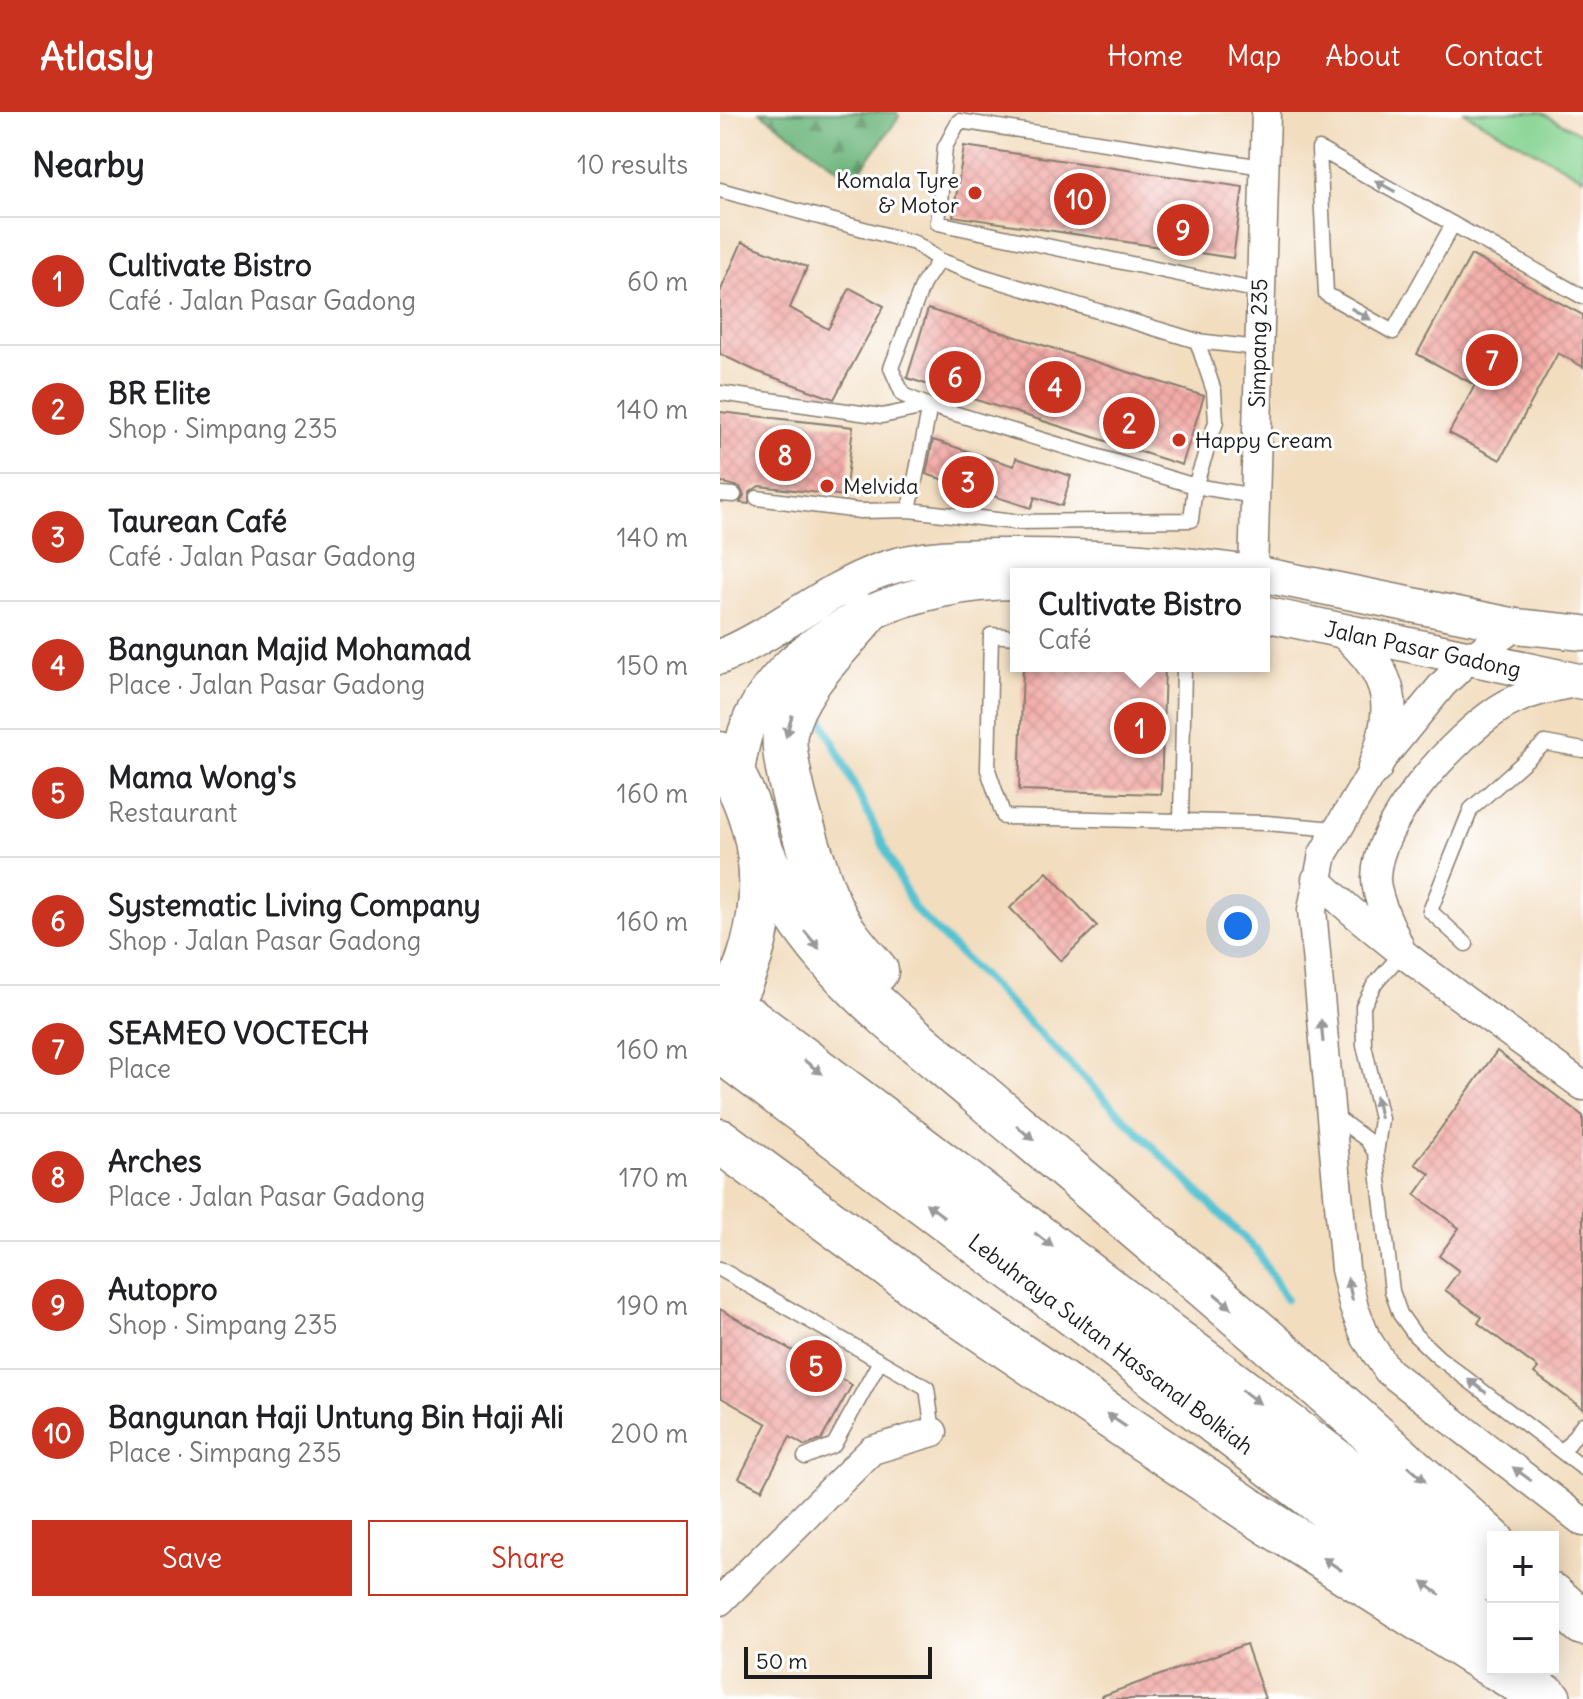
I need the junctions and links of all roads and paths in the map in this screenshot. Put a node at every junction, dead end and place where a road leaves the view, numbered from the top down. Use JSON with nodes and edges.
{"nodes":[{"id":1,"x":1266,"y":112,"type":"edge"},
{"id":2,"x":1263,"y":167,"type":"junction"},
{"id":3,"x":720,"y":190,"type":"edge"},
{"id":4,"x":1453,"y":224,"type":"junction"},
{"id":5,"x":939,"y":260,"type":"junction"},
{"id":6,"x":1259,"y":291,"type":"junction"},
{"id":7,"x":1583,"y":297,"type":"edge"},
{"id":8,"x":1197,"y":341,"type":"junction"},
{"id":9,"x":1258,"y":348,"type":"junction"},
{"id":10,"x":720,"y":393,"type":"edge"},
{"id":11,"x":930,"y":406,"type":"junction"},
{"id":12,"x":1195,"y":486,"type":"junction"},
{"id":13,"x":1254,"y":496,"type":"junction"},
{"id":14,"x":757,"y":498,"type":"dead end"},
{"id":15,"x":909,"y":510,"type":"junction"},
{"id":16,"x":1214,"y":568,"type":"edge"},
{"id":17,"x":1255,"y":568,"type":"edge"},
{"id":18,"x":1270,"y":576,"type":"edge"},
{"id":19,"x":1010,"y":582,"type":"edge"},
{"id":20,"x":1270,"y":615,"type":"edge"},
{"id":21,"x":864,"y":616,"type":"junction"},
{"id":22,"x":1516,"y":626,"type":"junction"},
{"id":23,"x":1346,"y":633,"type":"junction"},
{"id":24,"x":1583,"y":633,"type":"edge"},
{"id":25,"x":1010,"y":637,"type":"edge"},
{"id":26,"x":720,"y":657,"type":"edge"},
{"id":27,"x":1468,"y":660,"type":"junction"},
{"id":28,"x":1184,"y":672,"type":"edge"},
{"id":29,"x":1581,"y":682,"type":"edge"},
{"id":30,"x":1583,"y":750,"type":"edge"},
{"id":31,"x":728,"y":765,"type":"edge"},
{"id":32,"x":1375,"y":767,"type":"junction"},
{"id":33,"x":1181,"y":822,"type":"junction"},
{"id":34,"x":1335,"y":829,"type":"junction"},
{"id":35,"x":760,"y":848,"type":"junction"},
{"id":36,"x":1316,"y":879,"type":"junction"},
{"id":37,"x":1466,"y":944,"type":"dead end"},
{"id":38,"x":1402,"y":953,"type":"junction"},
{"id":39,"x":733,"y":1032,"type":"edge"},
{"id":40,"x":1583,"y":1086,"type":"edge"},
{"id":41,"x":978,"y":1093,"type":"junction"},
{"id":42,"x":1329,"y":1112,"type":"junction"},
{"id":43,"x":720,"y":1141,"type":"edge"},
{"id":44,"x":1376,"y":1154,"type":"junction"},
{"id":45,"x":720,"y":1179,"type":"edge"},
{"id":46,"x":720,"y":1269,"type":"edge"},
{"id":47,"x":917,"y":1286,"type":"junction"},
{"id":48,"x":880,"y":1361,"type":"junction"},
{"id":49,"x":1583,"y":1424,"type":"edge"},
{"id":50,"x":933,"y":1432,"type":"joint"},
{"id":51,"x":1563,"y":1452,"type":"junction"},
{"id":52,"x":805,"y":1457,"type":"dead end"},
{"id":53,"x":1583,"y":1468,"type":"edge"},
{"id":54,"x":1583,"y":1522,"type":"edge"},
{"id":55,"x":1487,"y":1537,"type":"edge"},
{"id":56,"x":1487,"y":1576,"type":"edge"},
{"id":57,"x":720,"y":1601,"type":"edge"},
{"id":58,"x":1559,"y":1601,"type":"edge"},
{"id":59,"x":1583,"y":1623,"type":"edge"},
{"id":60,"x":1487,"y":1630,"type":"edge"},
{"id":61,"x":1559,"y":1631,"type":"edge"},
{"id":62,"x":1583,"y":1650,"type":"edge"},
{"id":63,"x":1487,"y":1662,"type":"edge"},
{"id":64,"x":1509,"y":1675,"type":"edge"},
{"id":65,"x":1544,"y":1675,"type":"edge"},
{"id":66,"x":1549,"y":1699,"type":"edge"},
{"id":67,"x":1575,"y":1699,"type":"edge"}],
"edges":[{"from":1,"to":2,"type":"street","name":"Simpang 235"},
{"from":2,"to":6,"type":"street","name":"Simpang 235"},
{"from":2,"to":6,"type":"lane"},
{"from":3,"to":5,"type":"lane"},
{"from":4,"to":4,"type":"lane","one_way":true},
{"from":4,"to":7,"type":"lane"},
{"from":5,"to":8,"type":"lane"},
{"from":5,"to":11,"type":"lane"},
{"from":6,"to":9,"type":"street","name":"Simpang 235"},
{"from":8,"to":9,"type":"lane"},
{"from":8,"to":12,"type":"lane"},
{"from":9,"to":13,"type":"street","name":"Simpang 235"},
{"from":10,"to":11,"type":"lane"},
{"from":11,"to":12,"type":"lane"},
{"from":11,"to":15,"type":"lane"},
{"from":12,"to":13,"type":"lane"},
{"from":12,"to":15,"type":"lane"},
{"from":13,"to":17,"type":"street","name":"Simpang 235"},
{"from":14,"to":15,"type":"lane"},
{"from":16,"to":26,"type":"street"},
{"from":18,"to":22,"type":"street","name":"Jalan Pasar Gadong"},
{"from":19,"to":21,"type":"street"},
{"from":20,"to":23,"type":"street","name":"Jalan Pasar Gadong"},
{"from":21,"to":31,"type":"street"},
{"from":21,"to":41,"type":"main road","one_way":true},
{"from":22,"to":24,"type":"street","name":"Jalan Pasar Gadong"},
{"from":22,"to":27,"type":"street"},
{"from":23,"to":27,"type":"street","name":"Jalan Pasar Gadong"},
{"from":23,"to":32,"type":"street"},
{"from":25,"to":33,"type":"lane"},
{"from":27,"to":29,"type":"street","name":"Jalan Pasar Gadong"},
{"from":27,"to":32,"type":"street"},
{"from":28,"to":33,"type":"lane"},
{"from":29,"to":38,"type":"street"},
{"from":30,"to":37,"type":"lane"},
{"from":31,"to":35,"type":"main road"},
{"from":32,"to":34,"type":"street"},
{"from":33,"to":34,"type":"lane"},
{"from":34,"to":36,"type":"street"},
{"from":35,"to":39,"type":"main road"},
{"from":35,"to":41,"type":"main road","one_way":true},
{"from":36,"to":38,"type":"street"},
{"from":42,"to":36,"type":"street","one_way":true},
{"from":38,"to":40,"type":"street"},
{"from":44,"to":38,"type":"lane","one_way":true},
{"from":39,"to":56,"type":"main road","name":"Lebuhraya Sultan Hassanal Bolkiah","one_way":true},
{"from":60,"to":39,"type":"main road","name":"Lebuhraya Sultan Hassanal Bolkiah","one_way":true},
{"from":41,"to":55,"type":"main road","one_way":true},
{"from":42,"to":44,"type":"lane"},
{"from":54,"to":42,"type":"street","one_way":true},
{"from":43,"to":47,"type":"main road"},
{"from":51,"to":44,"type":"lane","one_way":true},
{"from":45,"to":47,"type":"main road"},
{"from":46,"to":48,"type":"lane"},
{"from":63,"to":47,"type":"main road","one_way":true},
{"from":48,"to":50,"type":"lane"},
{"from":48,"to":52,"type":"lane"},
{"from":49,"to":51,"type":"lane"},
{"from":50,"to":57,"type":"street"},
{"from":51,"to":53,"type":"lane"},
{"from":58,"to":59,"type":"main road"},
{"from":61,"to":62,"type":"main road"},
{"from":64,"to":66,"type":"main road"},
{"from":65,"to":67,"type":"main road"}]}
